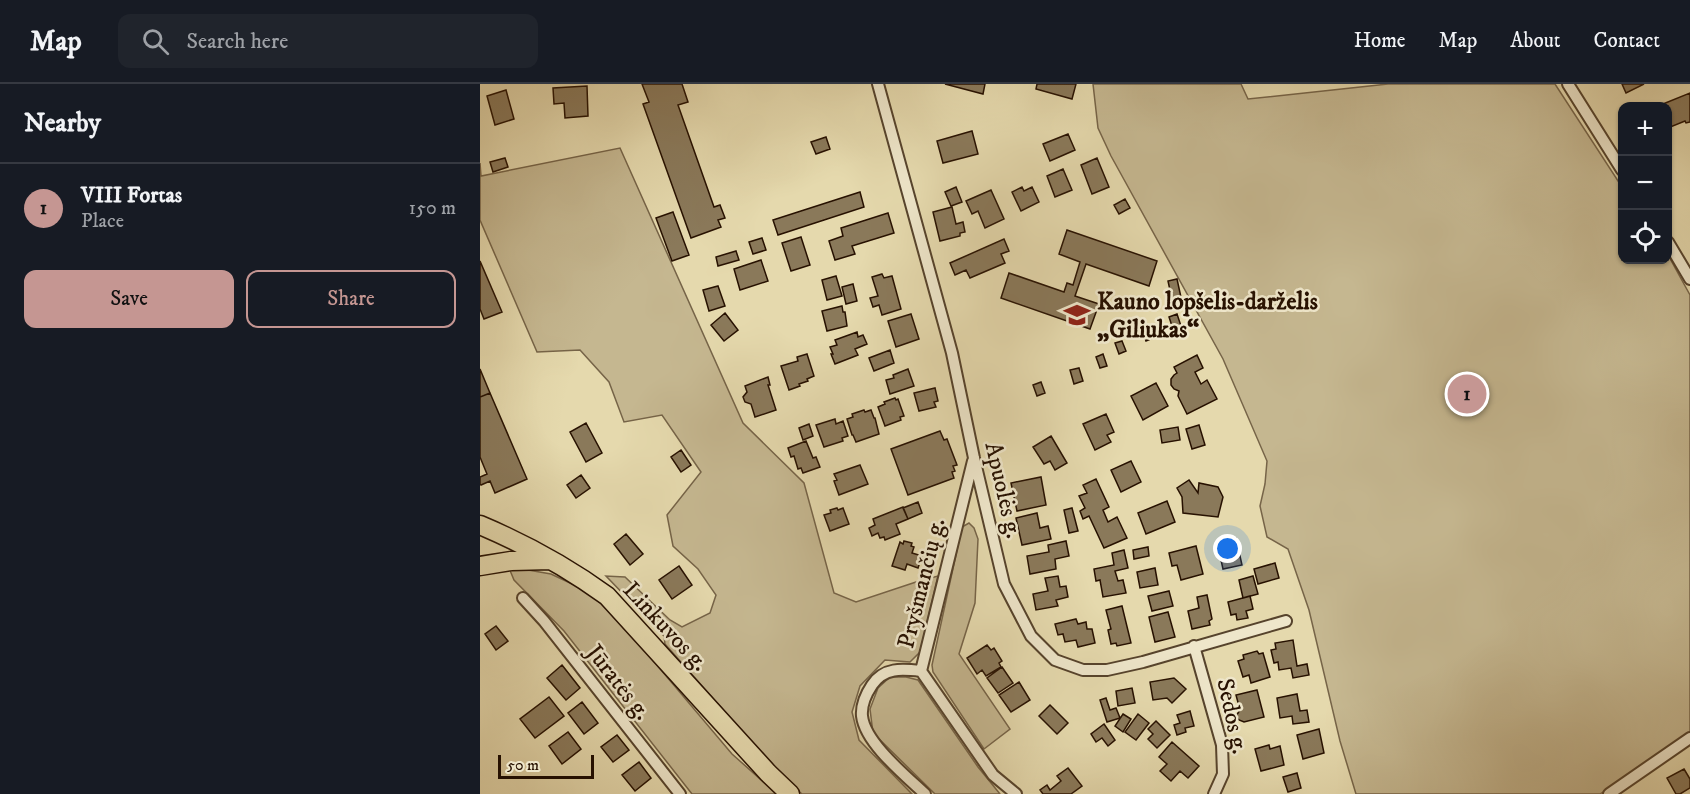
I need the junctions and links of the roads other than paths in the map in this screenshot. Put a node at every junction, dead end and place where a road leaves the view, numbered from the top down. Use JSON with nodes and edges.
{"nodes":[{"id":1,"x":878,"y":84,"type":"edge"},
{"id":2,"x":1568,"y":84,"type":"edge"},
{"id":3,"x":1618,"y":162,"type":"edge"},
{"id":4,"x":1672,"y":249,"type":"edge"},
{"id":5,"x":1690,"y":279,"type":"edge"},
{"id":6,"x":974,"y":458,"type":"junction"},
{"id":7,"x":480,"y":525,"type":"edge"},
{"id":8,"x":553,"y":561,"type":"junction"},
{"id":9,"x":480,"y":566,"type":"edge"},
{"id":10,"x":523,"y":598,"type":"dead end"},
{"id":11,"x":1286,"y":621,"type":"dead end"},
{"id":12,"x":1194,"y":646,"type":"junction"},
{"id":13,"x":921,"y":671,"type":"junction"},
{"id":14,"x":1690,"y":738,"type":"edge"},
{"id":15,"x":680,"y":794,"type":"edge"},
{"id":16,"x":790,"y":794,"type":"edge"},
{"id":17,"x":925,"y":794,"type":"edge"},
{"id":18,"x":1016,"y":794,"type":"edge"},
{"id":19,"x":1214,"y":794,"type":"edge"},
{"id":20,"x":1609,"y":794,"type":"edge"}],
"edges":[{"from":1,"to":6,"type":"street","name":"Apuolės g."},
{"from":2,"to":3,"type":"street"},
{"from":4,"to":5,"type":"street"},
{"from":6,"to":12,"type":"street","name":"Apuolės g."},
{"from":6,"to":13,"type":"street","name":"Pryšmančių g."},
{"from":7,"to":8,"type":"main road","name":"Linkuvos g."},
{"from":8,"to":9,"type":"main road"},
{"from":8,"to":16,"type":"main road","name":"Linkuvos g."},
{"from":10,"to":15,"type":"street","name":"Jūratės g."},
{"from":11,"to":12,"type":"street","name":"Apuolės g."},
{"from":12,"to":19,"type":"street","name":"Sedos g."},
{"from":13,"to":17,"type":"street"},
{"from":13,"to":18,"type":"street","name":"Pryšmančių g."},
{"from":14,"to":20,"type":"street"}]}
